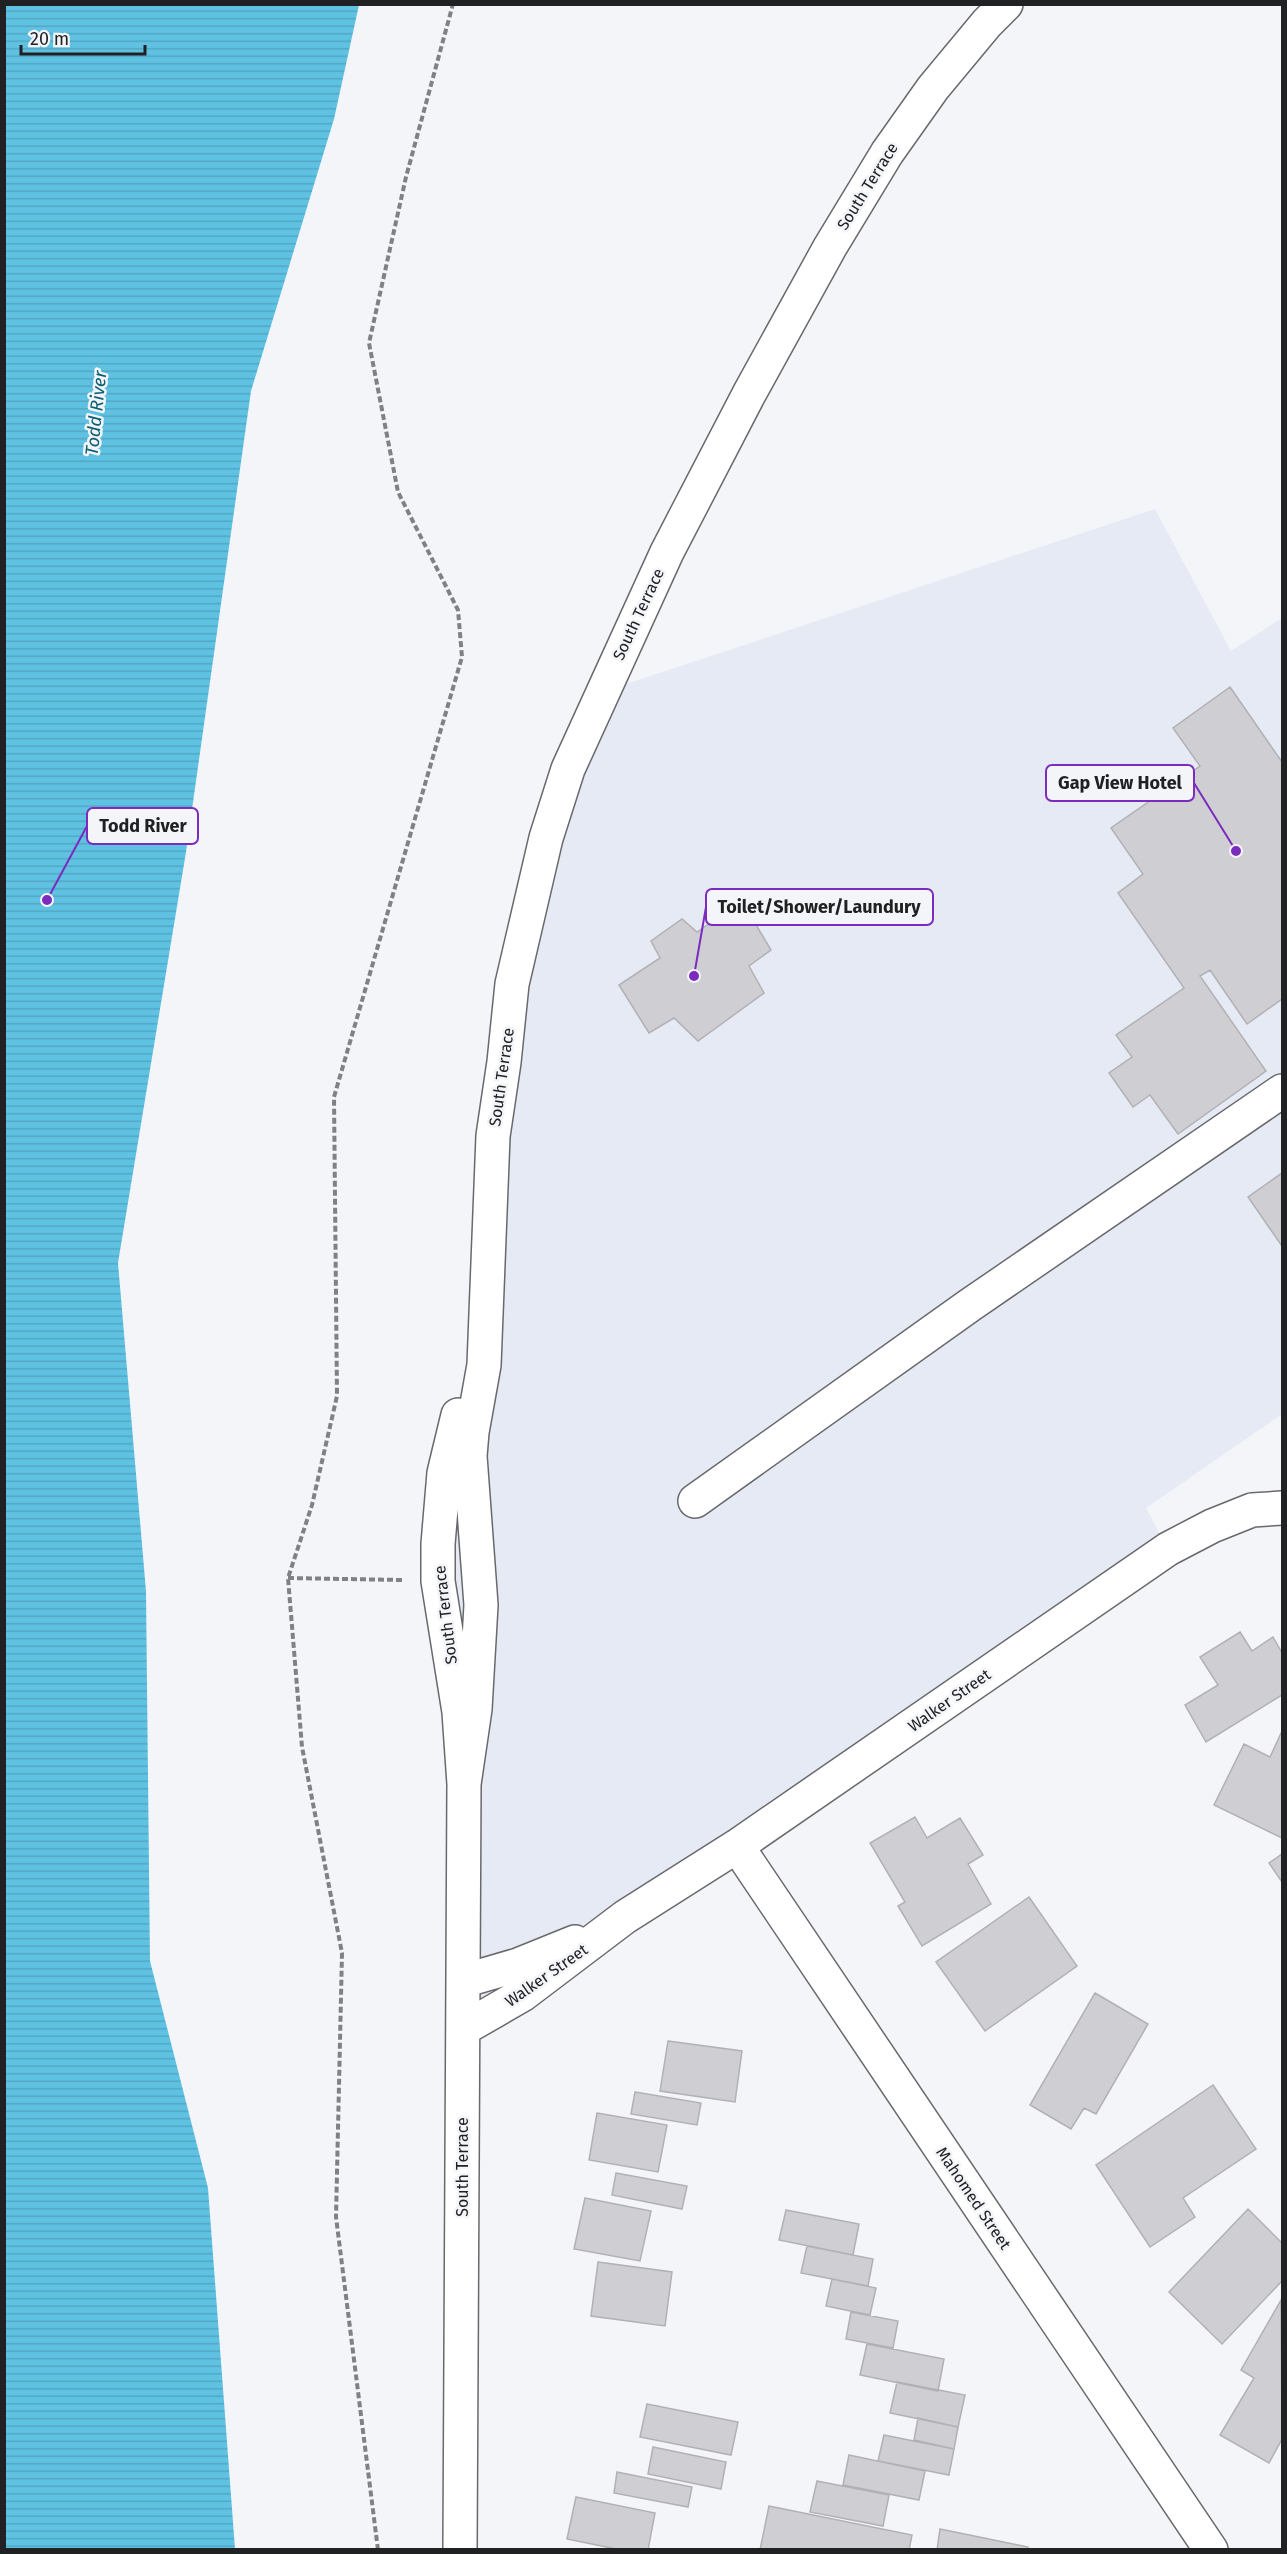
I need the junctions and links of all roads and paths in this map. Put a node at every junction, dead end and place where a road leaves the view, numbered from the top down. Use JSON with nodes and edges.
{"nodes":[{"id":1,"x":453,"y":4,"type":"edge"},
{"id":2,"x":1006,"y":4,"type":"edge"},
{"id":3,"x":1282,"y":1091,"type":"edge"},
{"id":4,"x":485,"y":1306,"type":"junction"},
{"id":5,"x":695,"y":1501,"type":"dead end"},
{"id":6,"x":1282,"y":1508,"type":"edge"},
{"id":7,"x":288,"y":1578,"type":"junction"},
{"id":8,"x":438,"y":1581,"type":"junction"},
{"id":9,"x":464,"y":1784,"type":"junction"},
{"id":10,"x":737,"y":1846,"type":"junction"},
{"id":11,"x":626,"y":1917,"type":"junction"},
{"id":12,"x":463,"y":1981,"type":"junction"},
{"id":13,"x":463,"y":2029,"type":"junction"},
{"id":14,"x":378,"y":2550,"type":"edge"},
{"id":15,"x":460,"y":2550,"type":"edge"},
{"id":16,"x":1211,"y":2550,"type":"edge"}],
"edges":[{"from":1,"to":7,"type":"path"},
{"from":2,"to":4,"type":"street","name":"South Terrace"},
{"from":3,"to":5,"type":"street"},
{"from":4,"to":8,"type":"street","name":"South Terrace"},
{"from":4,"to":9,"type":"street","name":"South Terrace"},
{"from":6,"to":10,"type":"street","name":"Walker Street"},
{"from":7,"to":8,"type":"path"},
{"from":7,"to":14,"type":"path"},
{"from":8,"to":9,"type":"street","name":"South Terrace"},
{"from":9,"to":12,"type":"street","name":"South Terrace"},
{"from":10,"to":11,"type":"street","name":"Walker Street"},
{"from":10,"to":16,"type":"street","name":"Mahomed Street"},
{"from":11,"to":12,"type":"street","name":"Walker Street"},
{"from":11,"to":13,"type":"street","name":"Walker Street"},
{"from":12,"to":13,"type":"street","name":"South Terrace"},
{"from":13,"to":15,"type":"street","name":"South Terrace"}]}
